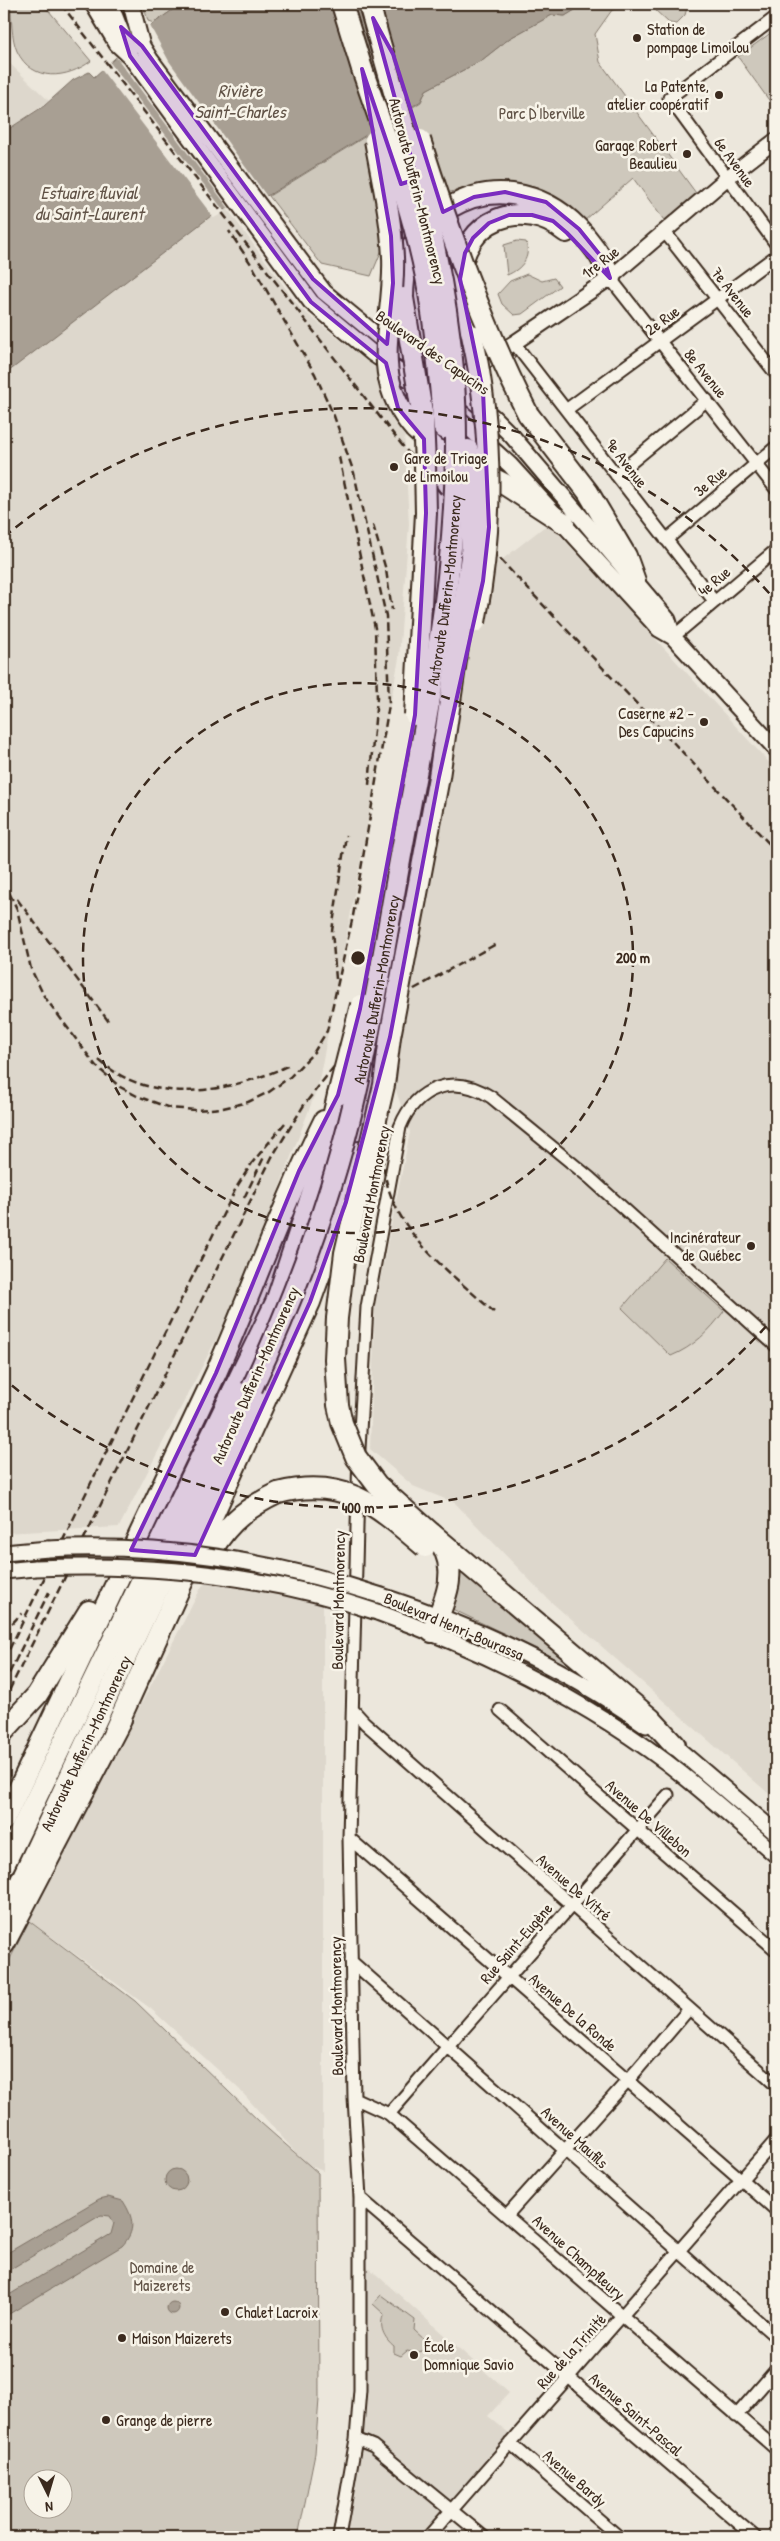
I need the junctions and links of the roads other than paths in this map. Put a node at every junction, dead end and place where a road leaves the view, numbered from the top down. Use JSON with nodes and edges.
{"nodes":[{"id":1,"x":93,"y":4,"type":"edge"},
{"id":2,"x":110,"y":4,"type":"edge"},
{"id":3,"x":342,"y":4,"type":"edge"},
{"id":4,"x":132,"y":11,"type":"edge"},
{"id":5,"x":371,"y":11,"type":"edge"},
{"id":6,"x":776,"y":17,"type":"edge"},
{"id":7,"x":115,"y":30,"type":"junction"},
{"id":8,"x":142,"y":46,"type":"junction"},
{"id":9,"x":362,"y":69,"type":"junction"},
{"id":10,"x":776,"y":140,"type":"edge"},
{"id":11,"x":727,"y":178,"type":"junction"},
{"id":12,"x":664,"y":231,"type":"junction"},
{"id":13,"x":776,"y":244,"type":"edge"},
{"id":14,"x":776,"y":256,"type":"edge"},
{"id":15,"x":438,"y":259,"type":"junction"},
{"id":16,"x":610,"y":278,"type":"junction"},
{"id":17,"x":717,"y":300,"type":"junction"},
{"id":18,"x":660,"y":342,"type":"junction"},
{"id":19,"x":514,"y":344,"type":"junction"},
{"id":20,"x":466,"y":373,"type":"junction"},
{"id":21,"x":437,"y":374,"type":"junction"},
{"id":22,"x":776,"y":374,"type":"edge"},
{"id":23,"x":451,"y":382,"type":"junction"},
{"id":24,"x":435,"y":396,"type":"junction"},
{"id":25,"x":707,"y":400,"type":"junction"},
{"id":26,"x":566,"y":410,"type":"junction"},
{"id":27,"x":776,"y":447,"type":"edge"},
{"id":28,"x":756,"y":463,"type":"junction"},
{"id":29,"x":616,"y":475,"type":"junction"},
{"id":30,"x":776,"y":489,"type":"edge"},
{"id":31,"x":564,"y":523,"type":"junction"},
{"id":32,"x":666,"y":540,"type":"junction"},
{"id":33,"x":776,"y":550,"type":"edge"},
{"id":34,"x":635,"y":581,"type":"junction"},
{"id":35,"x":714,"y":601,"type":"junction"},
{"id":36,"x":673,"y":637,"type":"junction"},
{"id":37,"x":415,"y":715,"type":"junction"},
{"id":38,"x":776,"y":749,"type":"edge"},
{"id":39,"x":439,"y":777,"type":"junction"},
{"id":40,"x":390,"y":1037,"type":"junction"},
{"id":41,"x":338,"y":1095,"type":"junction"},
{"id":42,"x":776,"y":1346,"type":"edge"},
{"id":43,"x":252,"y":1388,"type":"junction"},
{"id":44,"x":173,"y":1461,"type":"junction"},
{"id":45,"x":431,"y":1539,"type":"junction"},
{"id":46,"x":4,"y":1553,"type":"edge"},
{"id":47,"x":4,"y":1571,"type":"edge"},
{"id":48,"x":429,"y":1621,"type":"junction"},
{"id":49,"x":353,"y":1710,"type":"junction"},
{"id":50,"x":500,"y":1710,"type":"dead end"},
{"id":51,"x":4,"y":1731,"type":"edge"},
{"id":52,"x":114,"y":1732,"type":"junction"},
{"id":53,"x":674,"y":1745,"type":"junction"},
{"id":54,"x":668,"y":1794,"type":"dead end"},
{"id":55,"x":4,"y":1820,"type":"edge"},
{"id":56,"x":638,"y":1830,"type":"junction"},
{"id":57,"x":776,"y":1833,"type":"edge"},
{"id":58,"x":348,"y":1838,"type":"junction"},
{"id":59,"x":776,"y":1855,"type":"edge"},
{"id":60,"x":4,"y":1865,"type":"edge"},
{"id":61,"x":570,"y":1905,"type":"junction"},
{"id":62,"x":4,"y":1917,"type":"edge"},
{"id":63,"x":4,"y":1944,"type":"edge"},
{"id":64,"x":776,"y":1950,"type":"edge"},
{"id":65,"x":351,"y":1961,"type":"junction"},
{"id":66,"x":508,"y":1977,"type":"junction"},
{"id":67,"x":688,"y":2009,"type":"junction"},
{"id":68,"x":448,"y":2045,"type":"junction"},
{"id":69,"x":628,"y":2080,"type":"junction"},
{"id":70,"x":776,"y":2085,"type":"edge"},
{"id":71,"x":354,"y":2098,"type":"junction"},
{"id":72,"x":389,"y":2114,"type":"junction"},
{"id":73,"x":776,"y":2140,"type":"edge"},
{"id":74,"x":565,"y":2150,"type":"junction"},
{"id":75,"x":742,"y":2179,"type":"junction"},
{"id":76,"x":360,"y":2198,"type":"junction"},
{"id":77,"x":776,"y":2210,"type":"edge"},
{"id":78,"x":507,"y":2215,"type":"junction"},
{"id":79,"x":679,"y":2252,"type":"junction"},
{"id":80,"x":622,"y":2317,"type":"junction"},
{"id":81,"x":776,"y":2337,"type":"edge"},
{"id":82,"x":776,"y":2370,"type":"edge"},
{"id":83,"x":569,"y":2378,"type":"junction"},
{"id":84,"x":736,"y":2416,"type":"junction"},
{"id":85,"x":356,"y":2439,"type":"junction"},
{"id":86,"x":510,"y":2442,"type":"junction"},
{"id":87,"x":776,"y":2449,"type":"edge"},
{"id":88,"x":452,"y":2509,"type":"junction"},
{"id":89,"x":339,"y":2537,"type":"edge"},
{"id":90,"x":428,"y":2537,"type":"edge"},
{"id":91,"x":484,"y":2537,"type":"edge"},
{"id":92,"x":619,"y":2537,"type":"edge"},
{"id":93,"x":755,"y":2537,"type":"edge"}],
"edges":[{"from":1,"to":7,"type":"main road"},
{"from":2,"to":7,"type":"main road"},
{"from":3,"to":9,"type":"highway","name":"Autoroute Dufferin-Montmorency"},
{"from":4,"to":8,"type":"main road"},
{"from":5,"to":15,"type":"highway","name":"Autoroute Dufferin-Montmorency","bridge":true},
{"from":5,"to":34,"type":"highway","bridge":true},
{"from":6,"to":11,"type":"street","name":"6e Avenue"},
{"from":7,"to":8,"type":"main road"},
{"from":7,"to":24,"type":"main road","name":"Boulevard des Capucins"},
{"from":8,"to":21,"type":"main road","name":"Boulevard des Capucins"},
{"from":9,"to":31,"type":"highway","bridge":true},
{"from":9,"to":37,"type":"highway","name":"Autoroute Dufferin-Montmorency","bridge":true},
{"from":10,"to":11,"type":"street","name":"1re Rue"},
{"from":11,"to":12,"type":"street","name":"1re Rue"},
{"from":11,"to":13,"type":"street","name":"6e Avenue"},
{"from":12,"to":16,"type":"street","name":"1re Rue"},
{"from":12,"to":17,"type":"street","name":"7e Avenue"},
{"from":14,"to":17,"type":"street","name":"2e Rue"},
{"from":15,"to":39,"type":"highway","bridge":true},
{"from":15,"to":43,"type":"highway","name":"Autoroute Dufferin-Montmorency","bridge":true},
{"from":16,"to":18,"type":"street","name":"8e Avenue"},
{"from":16,"to":19,"type":"street","name":"1re Rue"},
{"from":16,"to":37,"type":"highway","bridge":true},
{"from":16,"to":39,"type":"highway","bridge":true},
{"from":17,"to":18,"type":"street","name":"2e Rue"},
{"from":17,"to":22,"type":"street","name":"7e Avenue"},
{"from":18,"to":25,"type":"street","name":"8e Avenue"},
{"from":18,"to":26,"type":"street","name":"2e Rue"},
{"from":19,"to":20,"type":"street","name":"1re Rue"},
{"from":19,"to":26,"type":"street","name":"9e Avenue"},
{"from":20,"to":21,"type":"main road"},
{"from":20,"to":23,"type":"street","name":"1re Rue"},
{"from":21,"to":23,"type":"main road","name":"Boulevard des Capucins"},
{"from":23,"to":24,"type":"street","name":"1re Rue"},
{"from":23,"to":34,"type":"main road","name":"Boulevard des Capucins"},
{"from":24,"to":31,"type":"main road","name":"Boulevard des Capucins"},
{"from":25,"to":28,"type":"street","name":"8e Avenue"},
{"from":25,"to":29,"type":"street"},
{"from":26,"to":29,"type":"street","name":"9e Avenue"},
{"from":27,"to":28,"type":"street","name":"3e Rue"},
{"from":28,"to":30,"type":"street","name":"8e Avenue"},
{"from":28,"to":32,"type":"street","name":"3e Rue"},
{"from":29,"to":32,"type":"street","name":"9e Avenue"},
{"from":31,"to":36,"type":"main road","name":"Boulevard des Capucins"},
{"from":32,"to":35,"type":"street","name":"9e Avenue"},
{"from":33,"to":35,"type":"street","name":"4e Rue"},
{"from":34,"to":36,"type":"main road","name":"Boulevard des Capucins"},
{"from":35,"to":36,"type":"street","name":"4e Rue"},
{"from":36,"to":38,"type":"main road","name":"Boulevard des Capucins"},
{"from":37,"to":41,"type":"highway","name":"Autoroute Dufferin-Montmorency","bridge":true},
{"from":39,"to":40,"type":"highway","bridge":true},
{"from":40,"to":43,"type":"highway","bridge":true},
{"from":40,"to":45,"type":"highway","bridge":true},
{"from":41,"to":43,"type":"highway","name":"Autoroute Dufferin-Montmorency"},
{"from":41,"to":44,"type":"highway"},
{"from":42,"to":49,"type":"street","name":"Boulevard Montmorency"},
{"from":43,"to":52,"type":"highway"},
{"from":43,"to":60,"type":"highway","name":"Autoroute Dufferin-Montmorency"},
{"from":43,"to":62,"type":"highway","name":"Autoroute Dufferin-Montmorency"},
{"from":44,"to":51,"type":"highway"},
{"from":44,"to":55,"type":"highway"},
{"from":45,"to":48,"type":"highway"},
{"from":45,"to":52,"type":"highway","bridge":true},
{"from":45,"to":53,"type":"highway"},
{"from":46,"to":48,"type":"main road","name":"Boulevard Henri-Bourassa","bridge":true},
{"from":47,"to":48,"type":"main road","name":"Boulevard Henri-Bourassa","bridge":true},
{"from":48,"to":53,"type":"main road","name":"Boulevard Henri-Bourassa"},
{"from":48,"to":59,"type":"main road","name":"Boulevard Henri-Bourassa"},
{"from":49,"to":58,"type":"street","name":"Boulevard Montmorency"},
{"from":49,"to":61,"type":"street","name":"Avenue De Vitré"},
{"from":50,"to":56,"type":"street","name":"Avenue De Villebon"},
{"from":52,"to":63,"type":"highway"},
{"from":53,"to":57,"type":"main road","name":"Boulevard Henri-Bourassa"},
{"from":54,"to":56,"type":"street","name":"Rue Saint-Eugène"},
{"from":56,"to":61,"type":"street","name":"Rue Saint-Eugène"},
{"from":56,"to":64,"type":"street","name":"Avenue De Villebon"},
{"from":58,"to":65,"type":"street","name":"Boulevard Montmorency"},
{"from":58,"to":66,"type":"street","name":"Avenue De la Ronde"},
{"from":61,"to":66,"type":"street","name":"Rue Saint-Eugène"},
{"from":61,"to":67,"type":"street","name":"Avenue De Vitré"},
{"from":65,"to":68,"type":"street","name":"Avenue Maufils"},
{"from":65,"to":71,"type":"street","name":"Boulevard Montmorency"},
{"from":66,"to":68,"type":"street","name":"Rue Saint-Eugène"},
{"from":66,"to":69,"type":"street","name":"Avenue De la Ronde"},
{"from":67,"to":69,"type":"street"},
{"from":67,"to":70,"type":"street","name":"Avenue De Vitré"},
{"from":68,"to":72,"type":"street","name":"Rue Saint-Eugène"},
{"from":68,"to":74,"type":"street","name":"Avenue Maufils"},
{"from":69,"to":74,"type":"street"},
{"from":69,"to":75,"type":"street","name":"Avenue De la Ronde"},
{"from":71,"to":72,"type":"street","name":"Avenue Champfleury"},
{"from":71,"to":76,"type":"street","name":"Boulevard Montmorency"},
{"from":72,"to":78,"type":"street","name":"Avenue Champfleury"},
{"from":73,"to":75,"type":"street","name":"Rue de la Trinité"},
{"from":74,"to":78,"type":"street"},
{"from":74,"to":79,"type":"street","name":"Avenue Maufils"},
{"from":75,"to":77,"type":"street","name":"Avenue De la Ronde"},
{"from":75,"to":79,"type":"street","name":"Rue de la Trinité"},
{"from":76,"to":83,"type":"street","name":"Avenue Saint-Pascal"},
{"from":76,"to":85,"type":"street","name":"Boulevard Montmorency"},
{"from":78,"to":80,"type":"street","name":"Avenue Champfleury"},
{"from":79,"to":80,"type":"street","name":"Rue de la Trinité"},
{"from":79,"to":81,"type":"street","name":"Avenue Maufils"},
{"from":80,"to":83,"type":"street","name":"Rue de la Trinité"},
{"from":80,"to":84,"type":"street","name":"Avenue Champfleury"},
{"from":82,"to":84,"type":"street"},
{"from":83,"to":86,"type":"street","name":"Rue de la Trinité"},
{"from":83,"to":93,"type":"street","name":"Avenue Saint-Pascal"},
{"from":84,"to":87,"type":"street","name":"Avenue Champfleury"},
{"from":85,"to":88,"type":"street"},
{"from":85,"to":89,"type":"street","name":"Boulevard Montmorency"},
{"from":86,"to":88,"type":"street","name":"Rue de la Trinité"},
{"from":86,"to":92,"type":"street","name":"Avenue Bardy"},
{"from":88,"to":90,"type":"street","name":"Rue de la Trinité"},
{"from":88,"to":91,"type":"street"}]}
